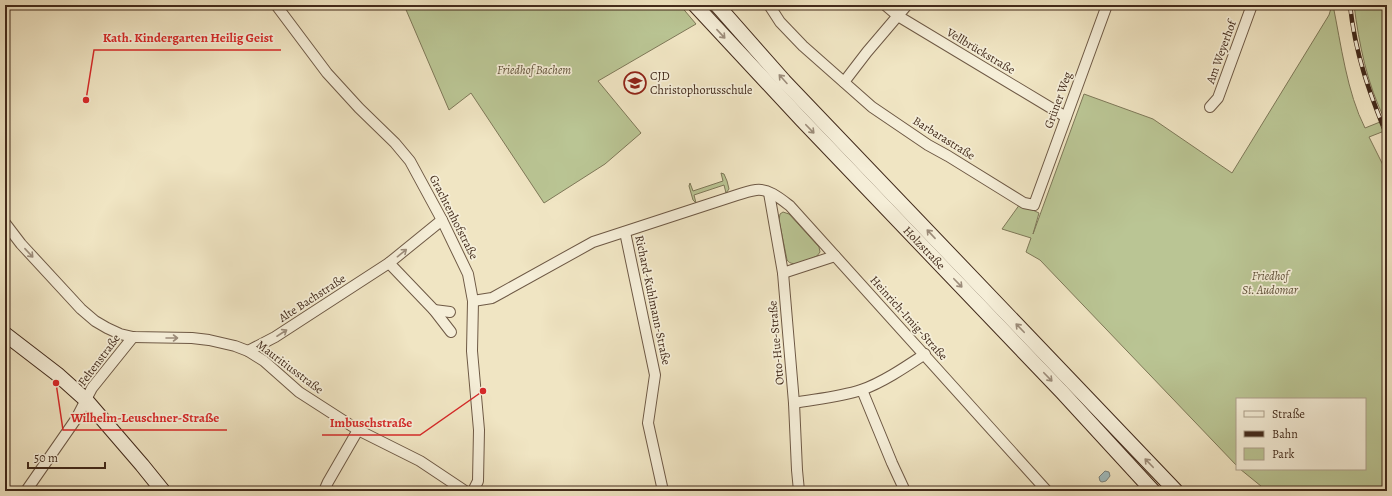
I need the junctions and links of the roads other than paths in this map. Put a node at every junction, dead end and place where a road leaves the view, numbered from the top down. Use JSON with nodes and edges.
{"nodes":[{"id":1,"x":276,"y":5,"type":"edge"},
{"id":2,"x":695,"y":5,"type":"edge"},
{"id":3,"x":717,"y":5,"type":"edge"},
{"id":4,"x":769,"y":5,"type":"edge"},
{"id":5,"x":885,"y":5,"type":"edge"},
{"id":6,"x":907,"y":5,"type":"edge"},
{"id":7,"x":1107,"y":5,"type":"edge"},
{"id":8,"x":1252,"y":5,"type":"edge"},
{"id":9,"x":898,"y":16,"type":"junction"},
{"id":10,"x":844,"y":82,"type":"junction"},
{"id":11,"x":1210,"y":107,"type":"dead end"},
{"id":12,"x":1066,"y":117,"type":"junction"},
{"id":13,"x":769,"y":193,"type":"junction"},
{"id":14,"x":1034,"y":205,"type":"joint"},
{"id":15,"x":442,"y":220,"type":"junction"},
{"id":16,"x":5,"y":223,"type":"edge"},
{"id":17,"x":625,"y":232,"type":"junction"},
{"id":18,"x":835,"y":256,"type":"junction"},
{"id":19,"x":389,"y":263,"type":"junction"},
{"id":20,"x":783,"y":273,"type":"junction"},
{"id":21,"x":473,"y":301,"type":"junction"},
{"id":22,"x":434,"y":310,"type":"junction"},
{"id":23,"x":450,"y":312,"type":"dead end"},
{"id":24,"x":451,"y":332,"type":"dead end"},
{"id":25,"x":5,"y":334,"type":"edge"},
{"id":26,"x":133,"y":337,"type":"junction"},
{"id":27,"x":248,"y":351,"type":"junction"},
{"id":28,"x":925,"y":354,"type":"junction"},
{"id":29,"x":862,"y":390,"type":"junction"},
{"id":30,"x":86,"y":400,"type":"junction"},
{"id":31,"x":794,"y":403,"type":"junction"},
{"id":32,"x":358,"y":430,"type":"junction"},
{"id":33,"x":26,"y":491,"type":"edge"},
{"id":34,"x":163,"y":491,"type":"edge"},
{"id":35,"x":324,"y":491,"type":"edge"},
{"id":36,"x":465,"y":491,"type":"edge"},
{"id":37,"x":473,"y":491,"type":"edge"},
{"id":38,"x":664,"y":491,"type":"edge"},
{"id":39,"x":799,"y":491,"type":"edge"},
{"id":40,"x":905,"y":491,"type":"edge"},
{"id":41,"x":1047,"y":491,"type":"edge"},
{"id":42,"x":1153,"y":491,"type":"edge"},
{"id":43,"x":1176,"y":491,"type":"edge"}],
"edges":[{"from":1,"to":15,"type":"street","name":"Grachtenhofstraße"},
{"from":2,"to":42,"type":"main road","name":"Holzstraße","one_way":true},
{"from":43,"to":3,"type":"main road","name":"Holzstraße","one_way":true},
{"from":4,"to":10,"type":"street","name":"Barbarastraße"},
{"from":5,"to":9,"type":"street","name":"Vellbrückstraße"},
{"from":6,"to":9,"type":"street"},
{"from":7,"to":12,"type":"street","name":"Grüner Weg"},
{"from":8,"to":11,"type":"street","name":"Am Weyerhof"},
{"from":9,"to":10,"type":"street"},
{"from":9,"to":12,"type":"street","name":"Vellbrückstraße"},
{"from":10,"to":14,"type":"street","name":"Barbarastraße"},
{"from":12,"to":14,"type":"street","name":"Grüner Weg"},
{"from":13,"to":17,"type":"street","name":"Heinrich-Imig-Straße"},
{"from":13,"to":18,"type":"street","name":"Heinrich-Imig-Straße"},
{"from":13,"to":20,"type":"street","name":"Otto-Hue-Straße"},
{"from":19,"to":15,"type":"street","name":"Alte Bachstraße","one_way":true},
{"from":15,"to":21,"type":"street","name":"Grachtenhofstraße"},
{"from":16,"to":26,"type":"street","name":"Mauritiusstraße","one_way":true},
{"from":17,"to":21,"type":"street","name":"Heinrich-Imig-Straße"},
{"from":17,"to":38,"type":"street","name":"Richard-Kuhlmann-Straße"},
{"from":18,"to":20,"type":"street"},
{"from":18,"to":28,"type":"street","name":"Heinrich-Imig-Straße"},
{"from":19,"to":22,"type":"street"},
{"from":27,"to":19,"type":"street","name":"Alte Bachstraße","one_way":true},
{"from":20,"to":31,"type":"street","name":"Otto-Hue-Straße"},
{"from":21,"to":37,"type":"street","name":"Grachtenhofstraße"},
{"from":22,"to":23,"type":"street"},
{"from":22,"to":24,"type":"street"},
{"from":25,"to":30,"type":"main road"},
{"from":26,"to":27,"type":"street","name":"Mauritiusstraße","one_way":true},
{"from":26,"to":30,"type":"street","name":"Feltenstraße"},
{"from":27,"to":32,"type":"street","name":"Mauritiusstraße"},
{"from":28,"to":29,"type":"street"},
{"from":28,"to":41,"type":"street","name":"Heinrich-Imig-Straße"},
{"from":29,"to":31,"type":"street"},
{"from":29,"to":40,"type":"street"},
{"from":30,"to":33,"type":"street","name":"Feltenstraße"},
{"from":30,"to":34,"type":"main road"},
{"from":31,"to":39,"type":"street","name":"Otto-Hue-Straße"},
{"from":32,"to":35,"type":"street"},
{"from":32,"to":36,"type":"street","name":"Mauritiusstraße"}]}
